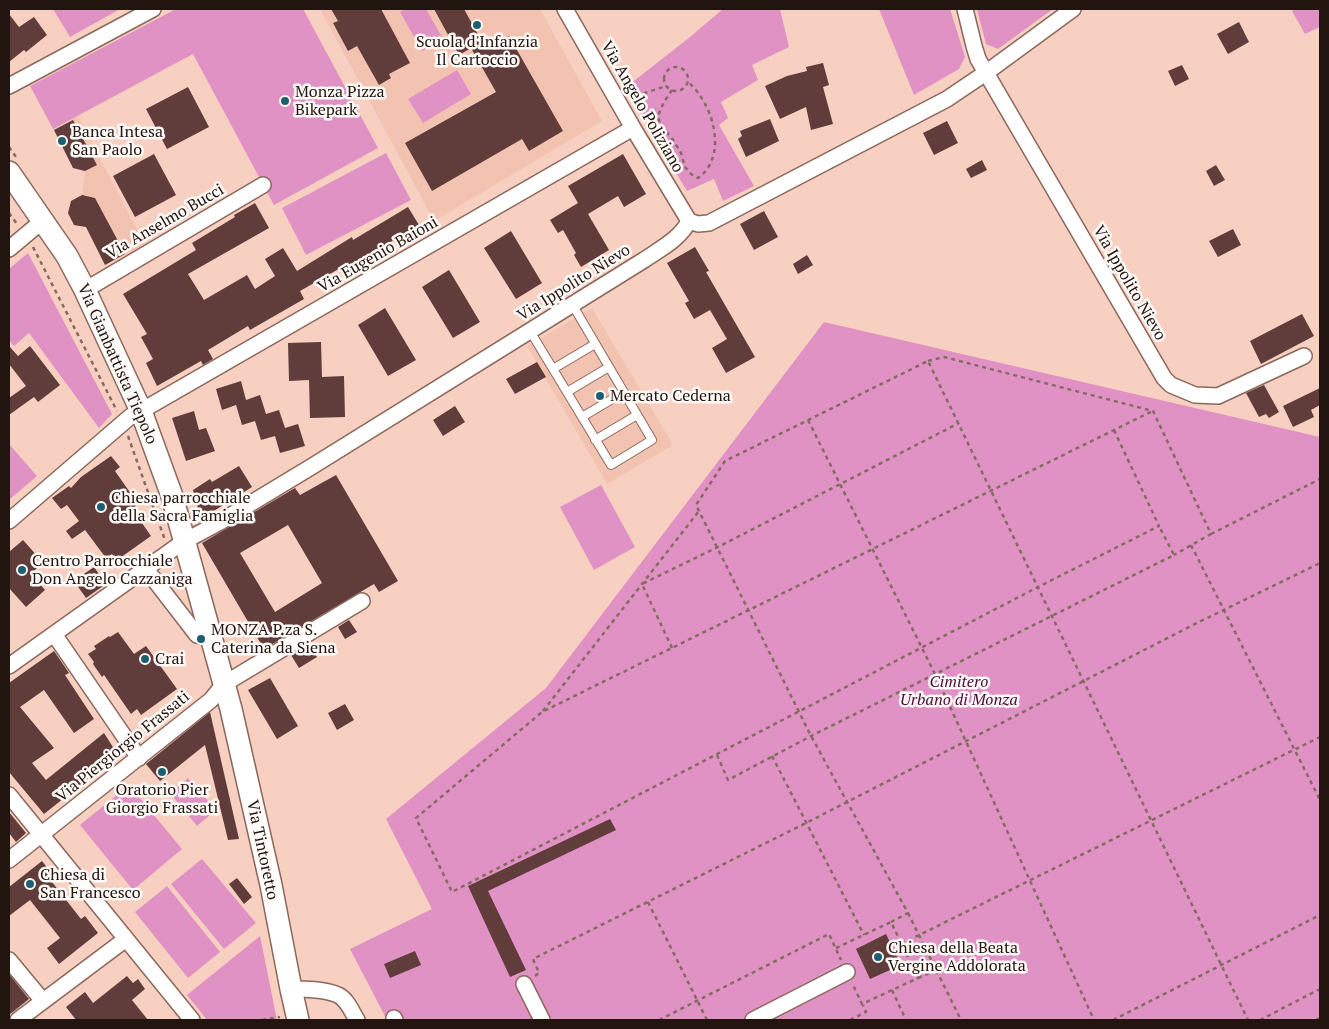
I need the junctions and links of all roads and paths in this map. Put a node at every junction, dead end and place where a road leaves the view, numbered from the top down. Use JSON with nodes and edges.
{"nodes":[{"id":1,"x":153,"y":9,"type":"edge"},
{"id":2,"x":565,"y":9,"type":"edge"},
{"id":3,"x":966,"y":9,"type":"edge"},
{"id":4,"x":1074,"y":9,"type":"edge"},
{"id":5,"x":988,"y":72,"type":"junction"},
{"id":6,"x":688,"y":82,"type":"junction"},
{"id":7,"x":9,"y":86,"type":"edge"},
{"id":8,"x":666,"y":86,"type":"junction"},
{"id":9,"x":672,"y":90,"type":"junction"},
{"id":10,"x":622,"y":109,"type":"junction"},
{"id":11,"x":633,"y":128,"type":"junction"},
{"id":12,"x":9,"y":172,"type":"edge"},
{"id":13,"x":263,"y":185,"type":"dead end"},
{"id":14,"x":9,"y":194,"type":"edge"},
{"id":15,"x":9,"y":213,"type":"edge"},
{"id":16,"x":689,"y":222,"type":"junction"},
{"id":17,"x":29,"y":232,"type":"junction"},
{"id":18,"x":9,"y":249,"type":"edge"},
{"id":19,"x":85,"y":290,"type":"junction"},
{"id":20,"x":572,"y":304,"type":"junction"},
{"id":21,"x":530,"y":331,"type":"junction"},
{"id":22,"x":595,"y":344,"type":"junction"},
{"id":23,"x":1304,"y":356,"type":"dead end"},
{"id":24,"x":928,"y":361,"type":"junction"},
{"id":25,"x":609,"y":367,"type":"junction"},
{"id":26,"x":553,"y":369,"type":"junction"},
{"id":27,"x":567,"y":392,"type":"junction"},
{"id":28,"x":624,"y":392,"type":"junction"},
{"id":29,"x":1152,"y":412,"type":"junction"},
{"id":30,"x":637,"y":415,"type":"junction"},
{"id":31,"x":132,"y":416,"type":"junction"},
{"id":32,"x":582,"y":418,"type":"junction"},
{"id":33,"x":808,"y":420,"type":"junction"},
{"id":34,"x":958,"y":423,"type":"junction"},
{"id":35,"x":1114,"y":430,"type":"junction"},
{"id":36,"x":595,"y":440,"type":"junction"},
{"id":37,"x":1320,"y":479,"type":"edge"},
{"id":38,"x":840,"y":484,"type":"junction"},
{"id":39,"x":992,"y":490,"type":"junction"},
{"id":40,"x":699,"y":511,"type":"junction"},
{"id":41,"x":9,"y":521,"type":"edge"},
{"id":42,"x":1159,"y":526,"type":"junction"},
{"id":43,"x":1212,"y":534,"type":"junction"},
{"id":44,"x":1191,"y":545,"type":"junction"},
{"id":45,"x":176,"y":547,"type":"junction"},
{"id":46,"x":718,"y":548,"type":"junction"},
{"id":47,"x":873,"y":549,"type":"junction"},
{"id":48,"x":1174,"y":555,"type":"junction"},
{"id":49,"x":1320,"y":562,"type":"edge"},
{"id":50,"x":146,"y":569,"type":"junction"},
{"id":51,"x":642,"y":584,"type":"junction"},
{"id":52,"x":1038,"y":587,"type":"junction"},
{"id":53,"x":362,"y":601,"type":"dead end"},
{"id":54,"x":749,"y":610,"type":"junction"},
{"id":55,"x":1224,"y":610,"type":"junction"},
{"id":56,"x":1052,"y":616,"type":"junction"},
{"id":57,"x":54,"y":634,"type":"junction"},
{"id":58,"x":210,"y":637,"type":"junction"},
{"id":59,"x":672,"y":648,"type":"junction"},
{"id":60,"x":922,"y":648,"type":"junction"},
{"id":61,"x":9,"y":666,"type":"edge"},
{"id":62,"x":935,"y":674,"type":"junction"},
{"id":63,"x":1084,"y":681,"type":"junction"},
{"id":64,"x":224,"y":684,"type":"junction"},
{"id":65,"x":542,"y":712,"type":"junction"},
{"id":66,"x":799,"y":712,"type":"junction"},
{"id":67,"x":811,"y":736,"type":"junction"},
{"id":68,"x":1320,"y":737,"type":"edge"},
{"id":69,"x":966,"y":742,"type":"junction"},
{"id":70,"x":1295,"y":749,"type":"junction"},
{"id":71,"x":716,"y":755,"type":"junction"},
{"id":72,"x":772,"y":756,"type":"junction"},
{"id":73,"x":139,"y":758,"type":"junction"},
{"id":74,"x":9,"y":794,"type":"edge"},
{"id":75,"x":1320,"y":800,"type":"edge"},
{"id":76,"x":847,"y":802,"type":"junction"},
{"id":77,"x":1151,"y":820,"type":"junction"},
{"id":78,"x":806,"y":823,"type":"junction"},
{"id":79,"x":42,"y":834,"type":"junction"},
{"id":80,"x":9,"y":860,"type":"edge"},
{"id":81,"x":1030,"y":880,"type":"junction"},
{"id":82,"x":648,"y":902,"type":"junction"},
{"id":83,"x":908,"y":913,"type":"junction"},
{"id":84,"x":1320,"y":915,"type":"edge"},
{"id":85,"x":891,"y":922,"type":"junction"},
{"id":86,"x":864,"y":935,"type":"junction"},
{"id":87,"x":919,"y":935,"type":"junction"},
{"id":88,"x":126,"y":939,"type":"junction"},
{"id":89,"x":901,"y":944,"type":"junction"},
{"id":90,"x":836,"y":948,"type":"junction"},
{"id":91,"x":9,"y":960,"type":"edge"},
{"id":92,"x":1222,"y":965,"type":"junction"},
{"id":93,"x":936,"y":970,"type":"junction"},
{"id":94,"x":847,"y":972,"type":"junction"},
{"id":95,"x":918,"y":978,"type":"junction"},
{"id":96,"x":524,"y":984,"type":"joint"},
{"id":97,"x":290,"y":989,"type":"junction"},
{"id":98,"x":1320,"y":989,"type":"edge"},
{"id":99,"x":892,"y":990,"type":"junction"},
{"id":100,"x":698,"y":1000,"type":"junction"},
{"id":101,"x":43,"y":1001,"type":"junction"},
{"id":102,"x":862,"y":1004,"type":"junction"},
{"id":103,"x":354,"y":1014,"type":"edge"},
{"id":104,"x":294,"y":1018,"type":"edge"},
{"id":105,"x":1320,"y":1018,"type":"edge"},
{"id":106,"x":18,"y":1020,"type":"edge"},
{"id":107,"x":192,"y":1020,"type":"edge"},
{"id":108,"x":262,"y":1020,"type":"edge"},
{"id":109,"x":542,"y":1020,"type":"edge"},
{"id":110,"x":659,"y":1020,"type":"edge"},
{"id":111,"x":707,"y":1020,"type":"edge"},
{"id":112,"x":753,"y":1020,"type":"edge"},
{"id":113,"x":850,"y":1020,"type":"edge"},
{"id":114,"x":906,"y":1020,"type":"edge"},
{"id":115,"x":961,"y":1020,"type":"edge"},
{"id":116,"x":1094,"y":1020,"type":"edge"},
{"id":117,"x":1113,"y":1020,"type":"edge"},
{"id":118,"x":1248,"y":1020,"type":"edge"},
{"id":119,"x":1260,"y":1020,"type":"edge"},
{"id":120,"x":1316,"y":1020,"type":"edge"}],
"edges":[{"from":1,"to":7,"type":"street"},
{"from":2,"to":10,"type":"street","name":"Via Angelo Poliziano"},
{"from":3,"to":5,"type":"street","name":"Via Ippolito Nievo"},
{"from":4,"to":5,"type":"street"},
{"from":5,"to":16,"type":"street"},
{"from":5,"to":23,"type":"street","name":"Via Ippolito Nievo"},
{"from":6,"to":8,"type":"path"},
{"from":6,"to":9,"type":"path"},
{"from":6,"to":9,"type":"path"},
{"from":8,"to":9,"type":"path"},
{"from":8,"to":10,"type":"path"},
{"from":10,"to":11,"type":"street","name":"Via Angelo Poliziano"},
{"from":11,"to":16,"type":"street","name":"Via Angelo Poliziano"},
{"from":11,"to":31,"type":"street","name":"Via Eugenio Baioni"},
{"from":12,"to":19,"type":"street","name":"Via Gianbattista Tiepolo"},
{"from":13,"to":19,"type":"street","name":"Via Anselmo Bucci"},
{"from":14,"to":17,"type":"street","name":"Via Gianbattista Tiepolo"},
{"from":15,"to":17,"type":"path"},
{"from":16,"to":20,"type":"street","name":"Via Ippolito Nievo"},
{"from":17,"to":18,"type":"street"},
{"from":17,"to":31,"type":"path"},
{"from":17,"to":31,"type":"street","name":"Via Gianbattista Tiepolo"},
{"from":19,"to":31,"type":"street","name":"Via Gianbattista Tiepolo"},
{"from":20,"to":21,"type":"street","name":"Via Ippolito Nievo"},
{"from":20,"to":22,"type":"lane"},
{"from":21,"to":26,"type":"lane"},
{"from":21,"to":45,"type":"street","name":"Via Ippolito Nievo"},
{"from":22,"to":25,"type":"lane"},
{"from":22,"to":26,"type":"lane"},
{"from":24,"to":29,"type":"path"},
{"from":24,"to":33,"type":"path"},
{"from":24,"to":34,"type":"path"},
{"from":25,"to":27,"type":"lane"},
{"from":25,"to":28,"type":"lane"},
{"from":26,"to":27,"type":"lane"},
{"from":27,"to":32,"type":"lane"},
{"from":28,"to":30,"type":"lane"},
{"from":28,"to":32,"type":"lane"},
{"from":29,"to":35,"type":"path"},
{"from":29,"to":43,"type":"path"},
{"from":30,"to":36,"type":"lane"},
{"from":30,"to":36,"type":"lane"},
{"from":31,"to":41,"type":"street","name":"Via Eugenio Baioni"},
{"from":31,"to":45,"type":"path"},
{"from":31,"to":45,"type":"street","name":"Via Gianbattista Tiepolo"},
{"from":32,"to":36,"type":"lane"},
{"from":33,"to":38,"type":"path"},
{"from":33,"to":40,"type":"path"},
{"from":34,"to":38,"type":"path"},
{"from":34,"to":39,"type":"path"},
{"from":35,"to":39,"type":"path"},
{"from":35,"to":42,"type":"path"},
{"from":37,"to":43,"type":"path"},
{"from":38,"to":46,"type":"path"},
{"from":38,"to":47,"type":"path"},
{"from":39,"to":47,"type":"path"},
{"from":39,"to":52,"type":"path"},
{"from":40,"to":46,"type":"path"},
{"from":40,"to":51,"type":"path"},
{"from":42,"to":48,"type":"path"},
{"from":42,"to":52,"type":"path"},
{"from":43,"to":44,"type":"path"},
{"from":44,"to":48,"type":"path"},
{"from":44,"to":55,"type":"path"},
{"from":45,"to":50,"type":"street","name":"Via Ippolito Nievo"},
{"from":45,"to":58,"type":"street","name":"Via Gianbattista Tiepolo"},
{"from":46,"to":51,"type":"path"},
{"from":46,"to":54,"type":"path"},
{"from":47,"to":54,"type":"path"},
{"from":47,"to":60,"type":"path"},
{"from":48,"to":56,"type":"path"},
{"from":49,"to":55,"type":"path"},
{"from":50,"to":57,"type":"street","name":"Via Ippolito Nievo"},
{"from":50,"to":58,"type":"street"},
{"from":51,"to":59,"type":"path"},
{"from":51,"to":65,"type":"path"},
{"from":52,"to":56,"type":"path"},
{"from":52,"to":60,"type":"path"},
{"from":53,"to":64,"type":"street","name":"Via Piergiorgio Frassati"},
{"from":54,"to":59,"type":"path"},
{"from":54,"to":66,"type":"path"},
{"from":55,"to":63,"type":"path"},
{"from":55,"to":70,"type":"path"},
{"from":56,"to":62,"type":"path"},
{"from":56,"to":63,"type":"path"},
{"from":57,"to":61,"type":"street","name":"Via Ippolito Nievo"},
{"from":57,"to":73,"type":"street"},
{"from":58,"to":64,"type":"street","name":"Via Tintoretto"},
{"from":59,"to":65,"type":"path"},
{"from":60,"to":62,"type":"path"},
{"from":60,"to":66,"type":"path"},
{"from":62,"to":67,"type":"path"},
{"from":62,"to":69,"type":"path"},
{"from":63,"to":69,"type":"path"},
{"from":63,"to":77,"type":"path"},
{"from":64,"to":73,"type":"street","name":"Via Piergiorgio Frassati"},
{"from":64,"to":97,"type":"street","name":"Via Tintoretto"},
{"from":65,"to":71,"type":"path"},
{"from":66,"to":67,"type":"path"},
{"from":66,"to":71,"type":"path"},
{"from":67,"to":72,"type":"path"},
{"from":67,"to":76,"type":"path"},
{"from":68,"to":70,"type":"path"},
{"from":69,"to":76,"type":"path"},
{"from":69,"to":81,"type":"path"},
{"from":70,"to":75,"type":"path"},
{"from":70,"to":77,"type":"path"},
{"from":71,"to":72,"type":"path"},
{"from":72,"to":78,"type":"path"},
{"from":73,"to":79,"type":"street","name":"Via Piergiorgio Frassati"},
{"from":74,"to":79,"type":"street"},
{"from":76,"to":78,"type":"path"},
{"from":76,"to":83,"type":"path"},
{"from":77,"to":81,"type":"path"},
{"from":77,"to":92,"type":"path"},
{"from":78,"to":82,"type":"path"},
{"from":78,"to":86,"type":"path"},
{"from":79,"to":80,"type":"street","name":"Via Piergiorgio Frassati"},
{"from":79,"to":88,"type":"street"},
{"from":81,"to":87,"type":"path"},
{"from":81,"to":116,"type":"path"},
{"from":82,"to":96,"type":"path"},
{"from":82,"to":100,"type":"path"},
{"from":83,"to":85,"type":"path"},
{"from":83,"to":87,"type":"path"},
{"from":84,"to":92,"type":"path"},
{"from":85,"to":86,"type":"path"},
{"from":85,"to":89,"type":"path"},
{"from":86,"to":90,"type":"path"},
{"from":87,"to":89,"type":"path"},
{"from":87,"to":93,"type":"path"},
{"from":88,"to":101,"type":"street"},
{"from":88,"to":107,"type":"street"},
{"from":89,"to":95,"type":"path"},
{"from":90,"to":94,"type":"path"},
{"from":90,"to":100,"type":"path"},
{"from":91,"to":101,"type":"street"},
{"from":92,"to":117,"type":"path"},
{"from":92,"to":118,"type":"path"},
{"from":93,"to":95,"type":"path"},
{"from":93,"to":115,"type":"path"},
{"from":94,"to":102,"type":"path"},
{"from":94,"to":112,"type":"street"},
{"from":95,"to":99,"type":"path"},
{"from":96,"to":109,"type":"street"},
{"from":97,"to":103,"type":"street"},
{"from":97,"to":104,"type":"street","name":"Via Tintoretto"},
{"from":98,"to":119,"type":"path"},
{"from":99,"to":102,"type":"path"},
{"from":99,"to":114,"type":"path"},
{"from":100,"to":110,"type":"path"},
{"from":100,"to":111,"type":"path"},
{"from":101,"to":106,"type":"street"},
{"from":102,"to":113,"type":"path"},
{"from":104,"to":108,"type":"path"},
{"from":105,"to":120,"type":"path"}]}
